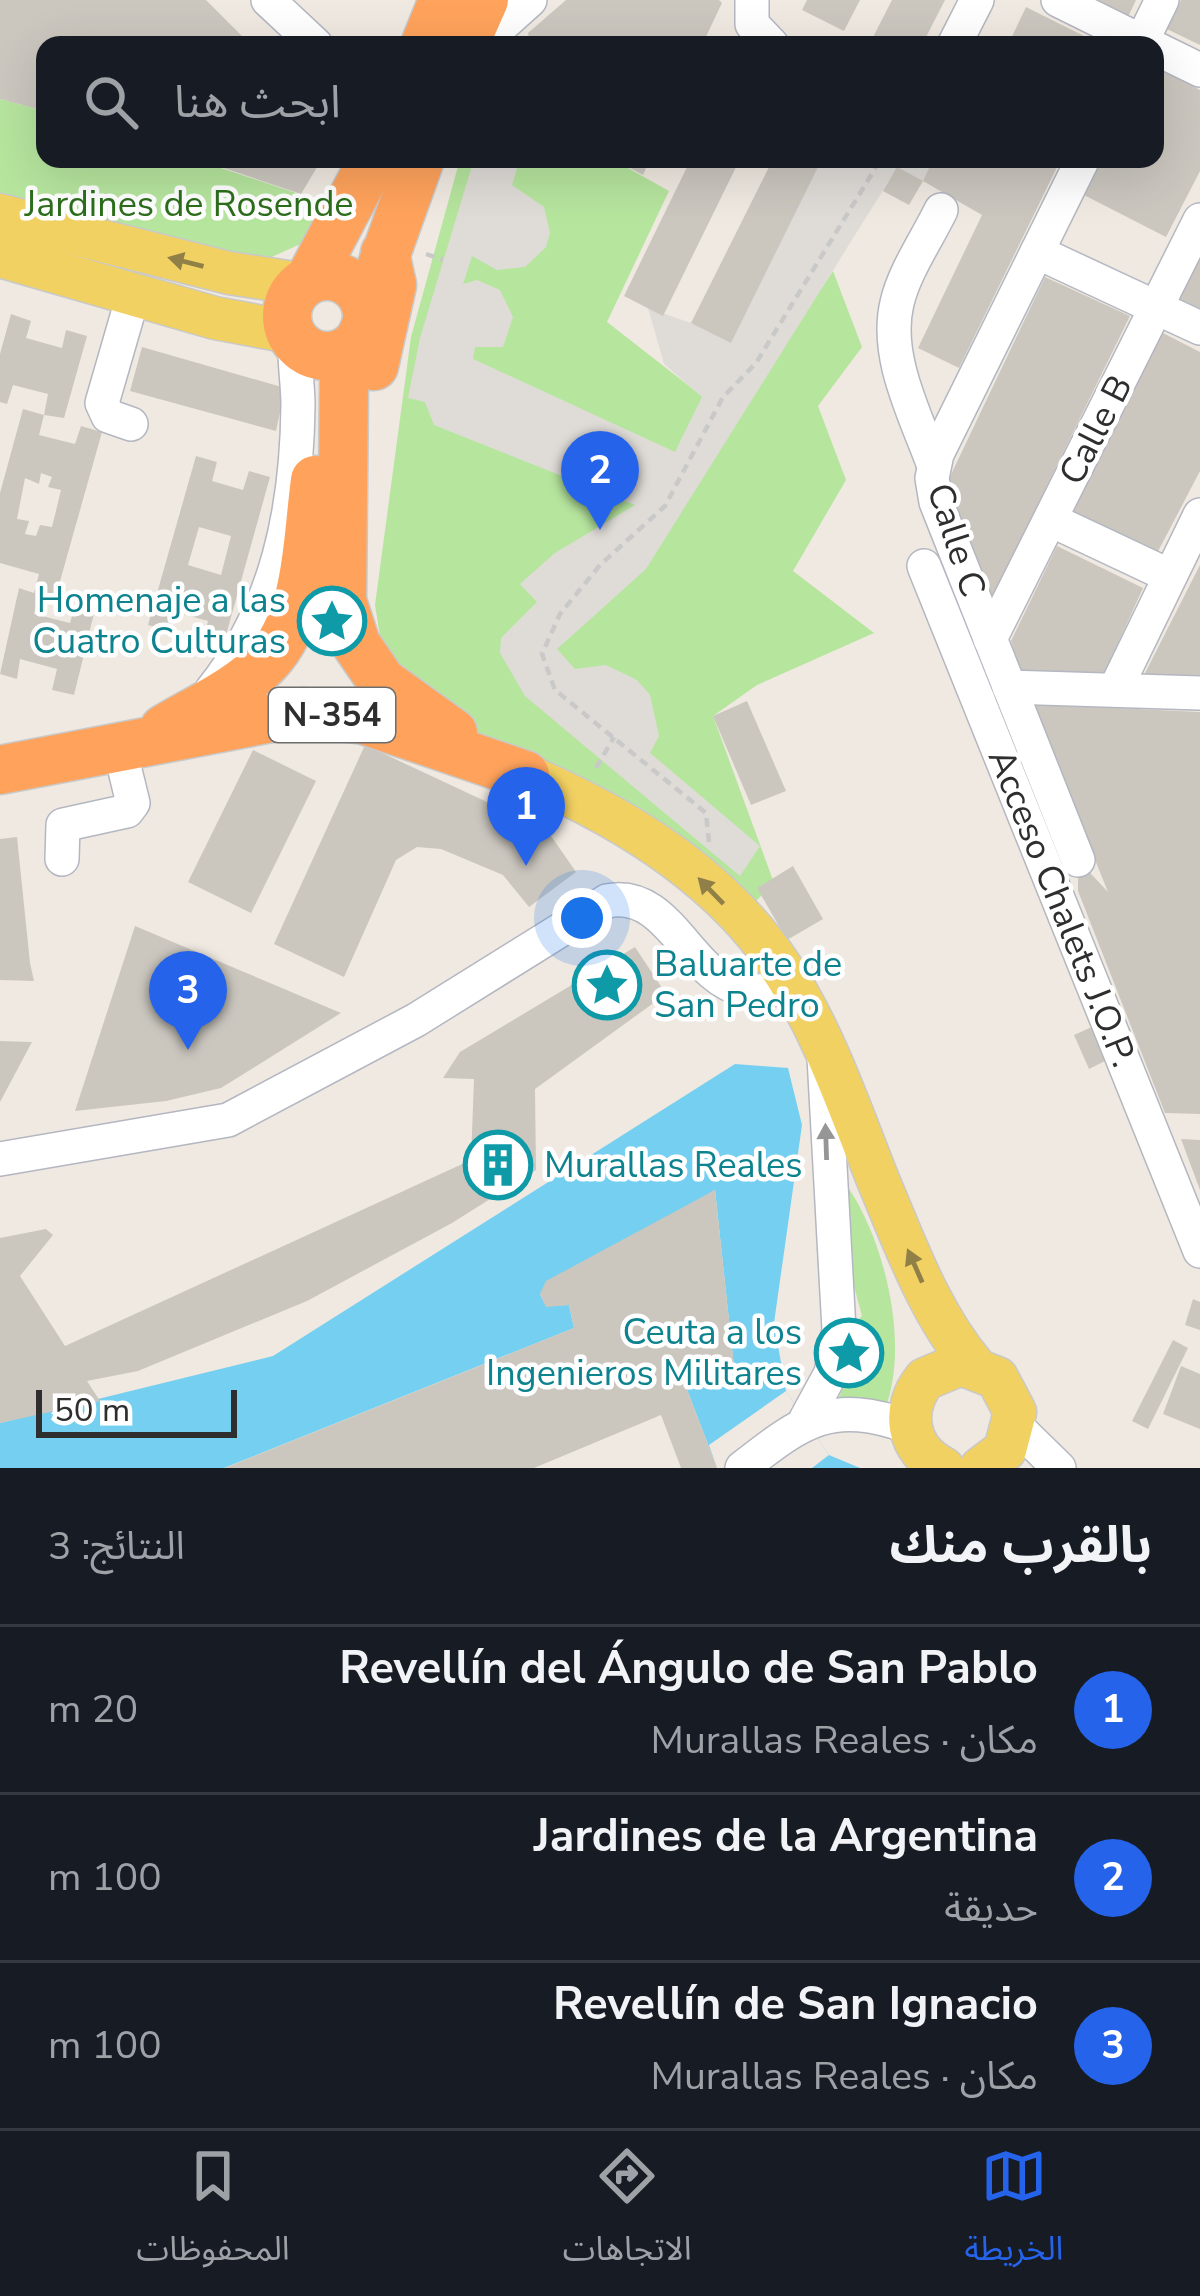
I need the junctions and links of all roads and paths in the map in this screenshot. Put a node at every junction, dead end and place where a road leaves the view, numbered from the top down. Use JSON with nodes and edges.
{"nodes":[{"id":1,"x":268,"y":0,"type":"edge"},
{"id":2,"x":443,"y":0,"type":"edge"},
{"id":3,"x":484,"y":0,"type":"edge"},
{"id":4,"x":530,"y":0,"type":"edge"},
{"id":5,"x":752,"y":0,"type":"edge"},
{"id":6,"x":977,"y":0,"type":"edge"},
{"id":7,"x":1058,"y":0,"type":"edge"},
{"id":8,"x":1162,"y":0,"type":"edge"},
{"id":9,"x":306,"y":36,"type":"edge"},
{"id":10,"x":429,"y":36,"type":"edge"},
{"id":11,"x":468,"y":36,"type":"edge"},
{"id":12,"x":490,"y":36,"type":"edge"},
{"id":13,"x":763,"y":36,"type":"edge"},
{"id":14,"x":959,"y":36,"type":"edge"},
{"id":15,"x":1128,"y":36,"type":"edge"},
{"id":16,"x":1149,"y":36,"type":"edge"},
{"id":17,"x":1164,"y":53,"type":"edge"},
{"id":18,"x":1200,"y":70,"type":"edge"},
{"id":19,"x":369,"y":168,"type":"edge"},
{"id":20,"x":417,"y":168,"type":"edge"},
{"id":21,"x":875,"y":168,"type":"edge"},
{"id":22,"x":1079,"y":168,"type":"edge"},
{"id":23,"x":941,"y":210,"type":"dead end"},
{"id":24,"x":0,"y":215,"type":"edge"},
{"id":25,"x":1200,"y":220,"type":"edge"},
{"id":26,"x":1037,"y":252,"type":"junction"},
{"id":27,"x":386,"y":254,"type":"junction"},
{"id":28,"x":0,"y":256,"type":"edge"},
{"id":29,"x":306,"y":281,"type":"junction"},
{"id":30,"x":134,"y":296,"type":"junction"},
{"id":31,"x":1156,"y":308,"type":"junction"},
{"id":32,"x":365,"y":320,"type":"junction"},
{"id":33,"x":1200,"y":328,"type":"edge"},
{"id":34,"x":302,"y":343,"type":"junction"},
{"id":35,"x":131,"y":424,"type":"dead end"},
{"id":36,"x":934,"y":466,"type":"junction"},
{"id":37,"x":1200,"y":515,"type":"edge"},
{"id":38,"x":1051,"y":520,"type":"junction"},
{"id":39,"x":340,"y":556,"type":"junction"},
{"id":40,"x":924,"y":566,"type":"dead end"},
{"id":41,"x":1170,"y":576,"type":"junction"},
{"id":42,"x":990,"y":639,"type":"junction"},
{"id":43,"x":1009,"y":687,"type":"junction"},
{"id":44,"x":1115,"y":690,"type":"junction"},
{"id":45,"x":1200,"y":693,"type":"edge"},
{"id":46,"x":127,"y":749,"type":"junction"},
{"id":47,"x":0,"y":770,"type":"edge"},
{"id":48,"x":525,"y":775,"type":"junction"},
{"id":49,"x":62,"y":859,"type":"dead end"},
{"id":50,"x":1078,"y":860,"type":"dead end"},
{"id":51,"x":689,"y":868,"type":"junction"},
{"id":52,"x":792,"y":986,"type":"junction"},
{"id":53,"x":824,"y":1045,"type":"junction"},
{"id":54,"x":0,"y":1159,"type":"edge"},
{"id":55,"x":1200,"y":1251,"type":"edge"},
{"id":56,"x":974,"y":1366,"type":"junction"},
{"id":57,"x":806,"y":1419,"type":"junction"},
{"id":58,"x":1015,"y":1425,"type":"junction"},
{"id":59,"x":923,"y":1454,"type":"edge"},
{"id":60,"x":742,"y":1468,"type":"edge"},
{"id":61,"x":981,"y":1468,"type":"edge"},
{"id":62,"x":1059,"y":1468,"type":"edge"}],
"edges":[{"from":1,"to":9,"type":"street"},
{"from":2,"to":10,"type":"highway"},
{"from":3,"to":11,"type":"highway"},
{"from":4,"to":12,"type":"street"},
{"from":5,"to":13,"type":"street"},
{"from":6,"to":14,"type":"street"},
{"from":7,"to":15,"type":"street"},
{"from":8,"to":16,"type":"street"},
{"from":17,"to":18,"type":"street"},
{"from":19,"to":29,"type":"highway","number":"N-354"},
{"from":20,"to":27,"type":"highway","number":"N-354"},
{"from":21,"to":51,"type":"path"},
{"from":22,"to":26,"type":"street","name":"Calle C"},
{"from":23,"to":36,"type":"street"},
{"from":29,"to":24,"type":"main road","one_way":true},
{"from":25,"to":31,"type":"street","name":"Calle B"},
{"from":26,"to":31,"type":"street"},
{"from":26,"to":36,"type":"street","name":"Calle C"},
{"from":27,"to":32,"type":"highway","number":"N-354"},
{"from":27,"to":39,"type":"highway","number":"N-354"},
{"from":28,"to":30,"type":"main road"},
{"from":29,"to":32,"type":"highway"},
{"from":29,"to":34,"type":"highway","number":"N-354"},
{"from":30,"to":34,"type":"main road"},
{"from":30,"to":35,"type":"street"},
{"from":31,"to":33,"type":"street"},
{"from":31,"to":38,"type":"street","name":"Calle B"},
{"from":32,"to":34,"type":"highway"},
{"from":32,"to":39,"type":"highway","number":"N-354"},
{"from":34,"to":46,"type":"highway","number":"N-354"},
{"from":36,"to":42,"type":"street","name":"Calle C"},
{"from":37,"to":41,"type":"street"},
{"from":38,"to":41,"type":"street"},
{"from":38,"to":42,"type":"street","name":"Calle B"},
{"from":39,"to":48,"type":"highway","number":"N-354"},
{"from":40,"to":55,"type":"street","name":"Acceso Chalets J.O.P."},
{"from":41,"to":44,"type":"street"},
{"from":42,"to":43,"type":"street","name":"Calle C"},
{"from":43,"to":44,"type":"street"},
{"from":43,"to":50,"type":"street","name":"Calle C"},
{"from":44,"to":45,"type":"street"},
{"from":46,"to":47,"type":"highway"},
{"from":46,"to":48,"type":"highway","number":"N-354"},
{"from":46,"to":49,"type":"street"},
{"from":48,"to":51,"type":"main road","number":"N-354"},
{"from":52,"to":51,"type":"main road","number":"N-354","one_way":true},
{"from":52,"to":53,"type":"main road","number":"N-354"},
{"from":52,"to":54,"type":"street"},
{"from":56,"to":53,"type":"main road","number":"N-354","one_way":true},
{"from":57,"to":53,"type":"street","one_way":true},
{"from":56,"to":58,"type":"main road"},
{"from":56,"to":59,"type":"main road"},
{"from":57,"to":59,"type":"street"},
{"from":57,"to":60,"type":"street"},
{"from":58,"to":61,"type":"main road"},
{"from":58,"to":62,"type":"street"}]}
